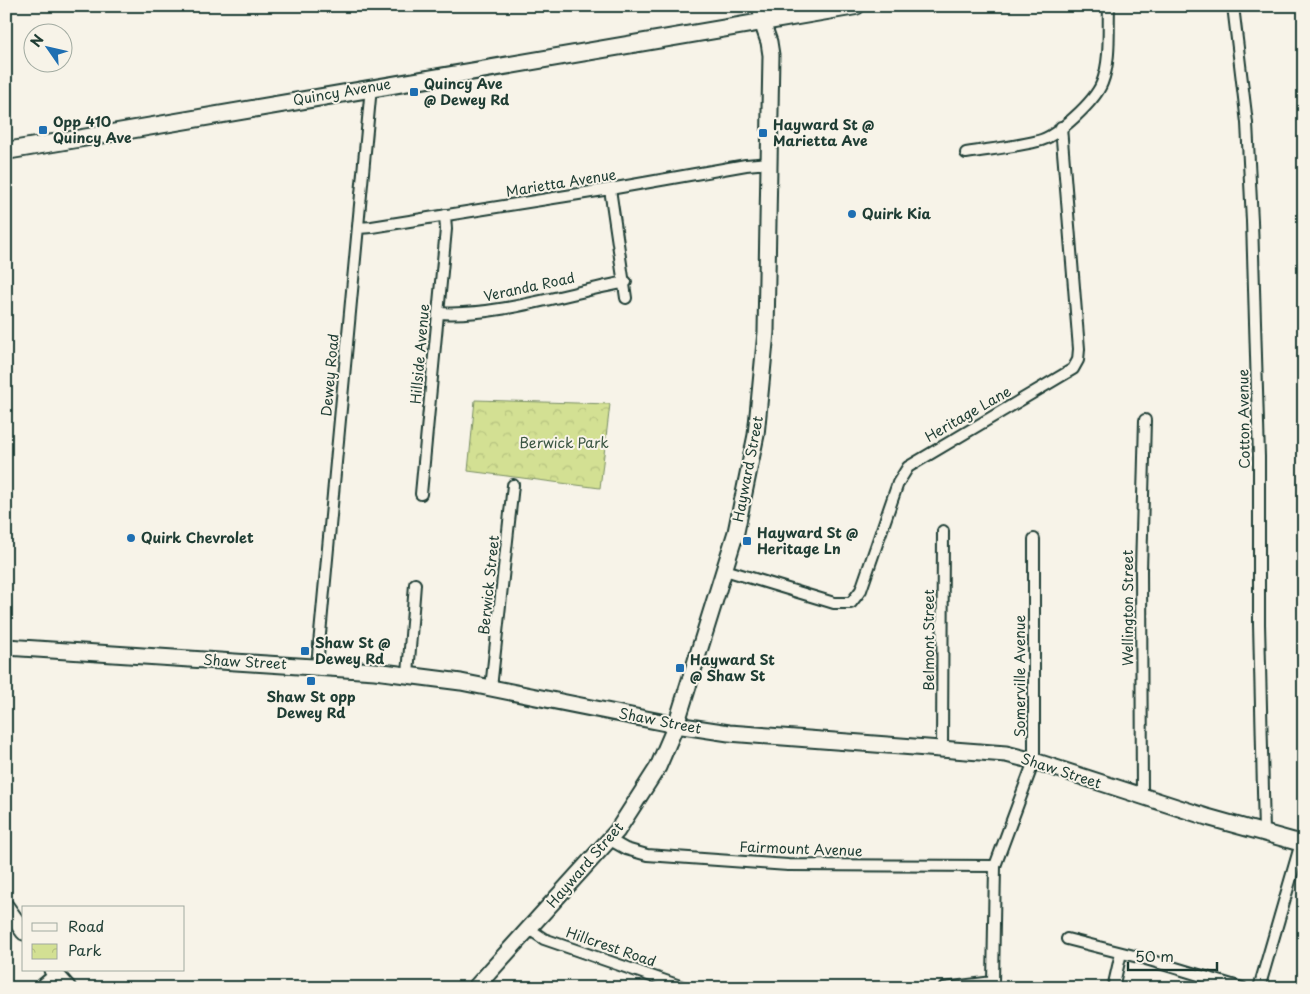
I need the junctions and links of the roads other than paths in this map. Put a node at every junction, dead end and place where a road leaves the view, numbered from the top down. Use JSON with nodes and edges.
{"nodes":[{"id":1,"x":757,"y":6,"type":"edge"},
{"id":2,"x":854,"y":6,"type":"edge"},
{"id":3,"x":1109,"y":6,"type":"edge"},
{"id":4,"x":1233,"y":6,"type":"edge"},
{"id":5,"x":762,"y":22,"type":"junction"},
{"id":6,"x":371,"y":87,"type":"junction"},
{"id":7,"x":1061,"y":127,"type":"junction"},
{"id":8,"x":6,"y":151,"type":"edge"},
{"id":9,"x":966,"y":153,"type":"dead end"},
{"id":10,"x":769,"y":163,"type":"junction"},
{"id":11,"x":610,"y":189,"type":"junction"},
{"id":12,"x":444,"y":216,"type":"junction"},
{"id":13,"x":358,"y":228,"type":"junction"},
{"id":14,"x":626,"y":282,"type":"junction"},
{"id":15,"x":626,"y":298,"type":"dead end"},
{"id":16,"x":438,"y":313,"type":"junction"},
{"id":17,"x":1145,"y":420,"type":"dead end"},
{"id":18,"x":513,"y":485,"type":"dead end"},
{"id":19,"x":421,"y":494,"type":"dead end"},
{"id":20,"x":944,"y":531,"type":"dead end"},
{"id":21,"x":1034,"y":539,"type":"dead end"},
{"id":22,"x":725,"y":570,"type":"junction"},
{"id":23,"x":416,"y":584,"type":"dead end"},
{"id":24,"x":6,"y":648,"type":"edge"},
{"id":25,"x":317,"y":666,"type":"junction"},
{"id":26,"x":408,"y":674,"type":"junction"},
{"id":27,"x":491,"y":688,"type":"junction"},
{"id":28,"x":676,"y":725,"type":"junction"},
{"id":29,"x":942,"y":749,"type":"junction"},
{"id":30,"x":1034,"y":761,"type":"junction"},
{"id":31,"x":1142,"y":796,"type":"junction"},
{"id":32,"x":1264,"y":832,"type":"junction"},
{"id":33,"x":610,"y":840,"type":"junction"},
{"id":34,"x":1302,"y":844,"type":"edge"},
{"id":35,"x":995,"y":866,"type":"junction"},
{"id":36,"x":6,"y":907,"type":"edge"},
{"id":37,"x":22,"y":929,"type":"edge"},
{"id":38,"x":529,"y":929,"type":"junction"},
{"id":39,"x":1067,"y":939,"type":"dead end"},
{"id":40,"x":1121,"y":953,"type":"junction"},
{"id":41,"x":53,"y":972,"type":"edge"},
{"id":42,"x":38,"y":988,"type":"edge"},
{"id":43,"x":68,"y":988,"type":"edge"},
{"id":44,"x":475,"y":988,"type":"edge"},
{"id":45,"x":686,"y":988,"type":"edge"},
{"id":46,"x":944,"y":988,"type":"edge"},
{"id":47,"x":1113,"y":988,"type":"edge"},
{"id":48,"x":1242,"y":988,"type":"edge"},
{"id":49,"x":1259,"y":988,"type":"edge"}],
"edges":[{"from":1,"to":5,"type":"street"},
{"from":2,"to":5,"type":"main road","name":"Quincy Avenue"},
{"from":3,"to":7,"type":"street"},
{"from":4,"to":32,"type":"street","name":"Cotton Avenue"},
{"from":5,"to":6,"type":"main road","name":"Quincy Avenue"},
{"from":5,"to":10,"type":"street","name":"Hayward Street"},
{"from":6,"to":8,"type":"main road","name":"Quincy Avenue"},
{"from":6,"to":13,"type":"street","name":"Dewey Road"},
{"from":7,"to":9,"type":"street"},
{"from":7,"to":22,"type":"street","name":"Heritage Lane"},
{"from":10,"to":11,"type":"street","name":"Marietta Avenue"},
{"from":10,"to":22,"type":"street","name":"Hayward Street"},
{"from":11,"to":12,"type":"street","name":"Marietta Avenue"},
{"from":11,"to":14,"type":"street"},
{"from":12,"to":13,"type":"street","name":"Marietta Avenue"},
{"from":12,"to":16,"type":"street","name":"Hillside Avenue"},
{"from":13,"to":25,"type":"street","name":"Dewey Road"},
{"from":14,"to":15,"type":"street"},
{"from":14,"to":16,"type":"street","name":"Veranda Road"},
{"from":16,"to":19,"type":"street","name":"Hillside Avenue"},
{"from":17,"to":31,"type":"street","name":"Wellington Street"},
{"from":18,"to":27,"type":"street","name":"Berwick Street"},
{"from":20,"to":29,"type":"street","name":"Belmont Street"},
{"from":21,"to":30,"type":"street","name":"Somerville Avenue"},
{"from":22,"to":28,"type":"street","name":"Hayward Street"},
{"from":23,"to":26,"type":"street"},
{"from":24,"to":25,"type":"street","name":"Shaw Street"},
{"from":25,"to":26,"type":"street","name":"Shaw Street"},
{"from":26,"to":27,"type":"street","name":"Shaw Street"},
{"from":27,"to":28,"type":"street","name":"Shaw Street"},
{"from":28,"to":29,"type":"street","name":"Shaw Street"},
{"from":28,"to":33,"type":"street","name":"Hayward Street"},
{"from":29,"to":30,"type":"street","name":"Shaw Street"},
{"from":30,"to":31,"type":"street","name":"Shaw Street"},
{"from":30,"to":35,"type":"street","name":"Somerville Avenue"},
{"from":31,"to":32,"type":"street","name":"Shaw Street"},
{"from":32,"to":34,"type":"street","name":"Shaw Street"},
{"from":33,"to":35,"type":"street","name":"Fairmount Avenue"},
{"from":33,"to":38,"type":"street","name":"Hayward Street"},
{"from":34,"to":49,"type":"street"},
{"from":35,"to":46,"type":"street","name":"Somerville Avenue"},
{"from":36,"to":37,"type":"street"},
{"from":38,"to":44,"type":"street","name":"Hayward Street"},
{"from":38,"to":45,"type":"street","name":"Hillcrest Road"},
{"from":39,"to":40,"type":"street"},
{"from":40,"to":47,"type":"street"},
{"from":40,"to":48,"type":"street"},
{"from":41,"to":42,"type":"street"},
{"from":41,"to":43,"type":"street"}]}
